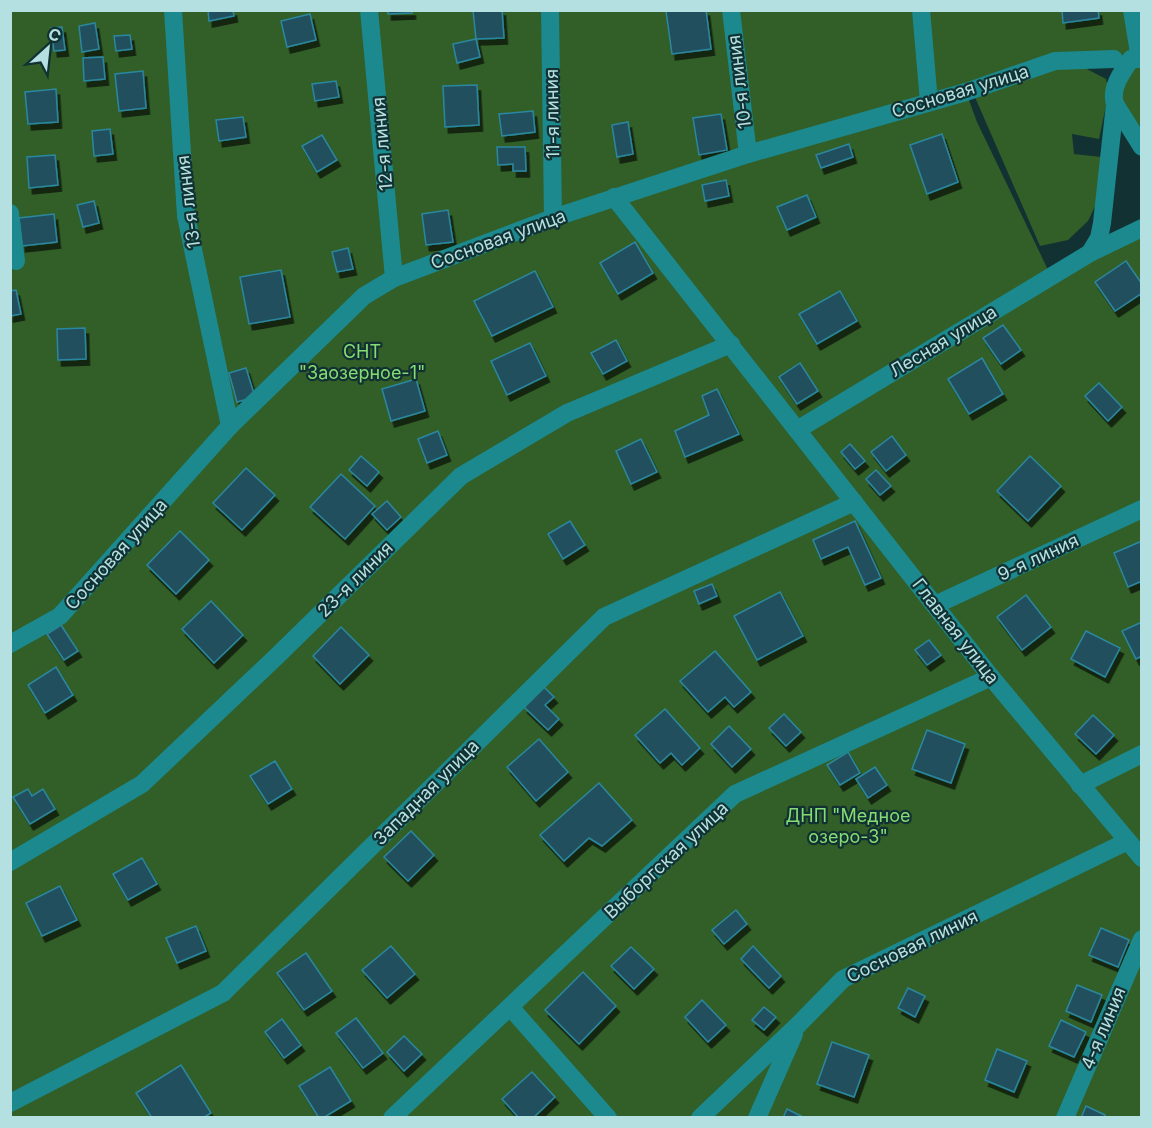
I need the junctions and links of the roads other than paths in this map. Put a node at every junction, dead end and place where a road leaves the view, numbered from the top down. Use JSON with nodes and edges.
{"nodes":[{"id":1,"x":173,"y":10,"type":"edge"},
{"id":2,"x":369,"y":10,"type":"edge"},
{"id":3,"x":550,"y":10,"type":"edge"},
{"id":4,"x":731,"y":10,"type":"edge"},
{"id":5,"x":921,"y":10,"type":"edge"},
{"id":6,"x":1132,"y":10,"type":"edge"},
{"id":7,"x":1131,"y":59,"type":"edge"},
{"id":8,"x":929,"y":102,"type":"junction"},
{"id":9,"x":1115,"y":104,"type":"junction"},
{"id":10,"x":1142,"y":147,"type":"edge"},
{"id":11,"x":748,"y":154,"type":"junction"},
{"id":12,"x":614,"y":197,"type":"junction"},
{"id":13,"x":10,"y":213,"type":"edge"},
{"id":14,"x":553,"y":218,"type":"junction"},
{"id":15,"x":1142,"y":228,"type":"edge"},
{"id":16,"x":1090,"y":253,"type":"junction"},
{"id":17,"x":16,"y":261,"type":"dead end"},
{"id":18,"x":394,"y":278,"type":"junction"},
{"id":19,"x":731,"y":344,"type":"junction"},
{"id":20,"x":230,"y":426,"type":"junction"},
{"id":21,"x":797,"y":430,"type":"junction"},
{"id":22,"x":854,"y":502,"type":"junction"},
{"id":23,"x":1142,"y":509,"type":"edge"},
{"id":24,"x":934,"y":604,"type":"junction"},
{"id":25,"x":10,"y":644,"type":"edge"},
{"id":26,"x":991,"y":676,"type":"junction"},
{"id":27,"x":1142,"y":754,"type":"edge"},
{"id":28,"x":1080,"y":784,"type":"junction"},
{"id":29,"x":1128,"y":842,"type":"junction"},
{"id":30,"x":1142,"y":858,"type":"edge"},
{"id":31,"x":10,"y":862,"type":"edge"},
{"id":32,"x":1142,"y":939,"type":"edge"},
{"id":33,"x":510,"y":1007,"type":"junction"},
{"id":34,"x":798,"y":1025,"type":"junction"},
{"id":35,"x":10,"y":1103,"type":"edge"},
{"id":36,"x":392,"y":1118,"type":"edge"},
{"id":37,"x":608,"y":1118,"type":"edge"},
{"id":38,"x":700,"y":1118,"type":"edge"},
{"id":39,"x":757,"y":1118,"type":"edge"},
{"id":40,"x":1065,"y":1118,"type":"edge"}],
"edges":[{"from":1,"to":20,"type":"street","name":"13-я линия"},
{"from":2,"to":18,"type":"street","name":"12-я линия"},
{"from":3,"to":14,"type":"street","name":"11-я линия"},
{"from":4,"to":11,"type":"street","name":"10-я линия"},
{"from":5,"to":8,"type":"street"},
{"from":6,"to":7,"type":"street"},
{"from":7,"to":8,"type":"street","name":"Сосновая улица"},
{"from":7,"to":9,"type":"street"},
{"from":8,"to":11,"type":"street","name":"Сосновая улица"},
{"from":9,"to":10,"type":"street"},
{"from":9,"to":16,"type":"street"},
{"from":11,"to":12,"type":"street","name":"Сосновая улица"},
{"from":12,"to":14,"type":"street","name":"Сосновая улица"},
{"from":12,"to":19,"type":"street","name":"Главная улица"},
{"from":13,"to":17,"type":"street"},
{"from":14,"to":18,"type":"street","name":"Сосновая улица"},
{"from":15,"to":16,"type":"street","name":"Лесная улица"},
{"from":16,"to":21,"type":"street","name":"Лесная улица"},
{"from":18,"to":20,"type":"street","name":"Сосновая улица"},
{"from":19,"to":21,"type":"street","name":"Главная улица"},
{"from":19,"to":31,"type":"street","name":"23-я линия"},
{"from":20,"to":25,"type":"street","name":"Сосновая улица"},
{"from":21,"to":22,"type":"street","name":"Главная улица"},
{"from":22,"to":24,"type":"street","name":"Главная улица"},
{"from":22,"to":35,"type":"street","name":"Западная улица"},
{"from":23,"to":24,"type":"street","name":"9-я линия"},
{"from":24,"to":26,"type":"street","name":"Главная улица"},
{"from":26,"to":28,"type":"street","name":"Главная улица"},
{"from":26,"to":33,"type":"street","name":"Выборгская улица"},
{"from":27,"to":28,"type":"street"},
{"from":28,"to":29,"type":"street","name":"Главная улица"},
{"from":29,"to":30,"type":"street","name":"Главная улица"},
{"from":29,"to":34,"type":"street","name":"Сосновая линия"},
{"from":32,"to":40,"type":"street","name":"4-я линия"},
{"from":33,"to":36,"type":"street","name":"Выборгская улица"},
{"from":33,"to":37,"type":"street"},
{"from":34,"to":38,"type":"street","name":"Сосновая линия"},
{"from":34,"to":39,"type":"street"}]}
